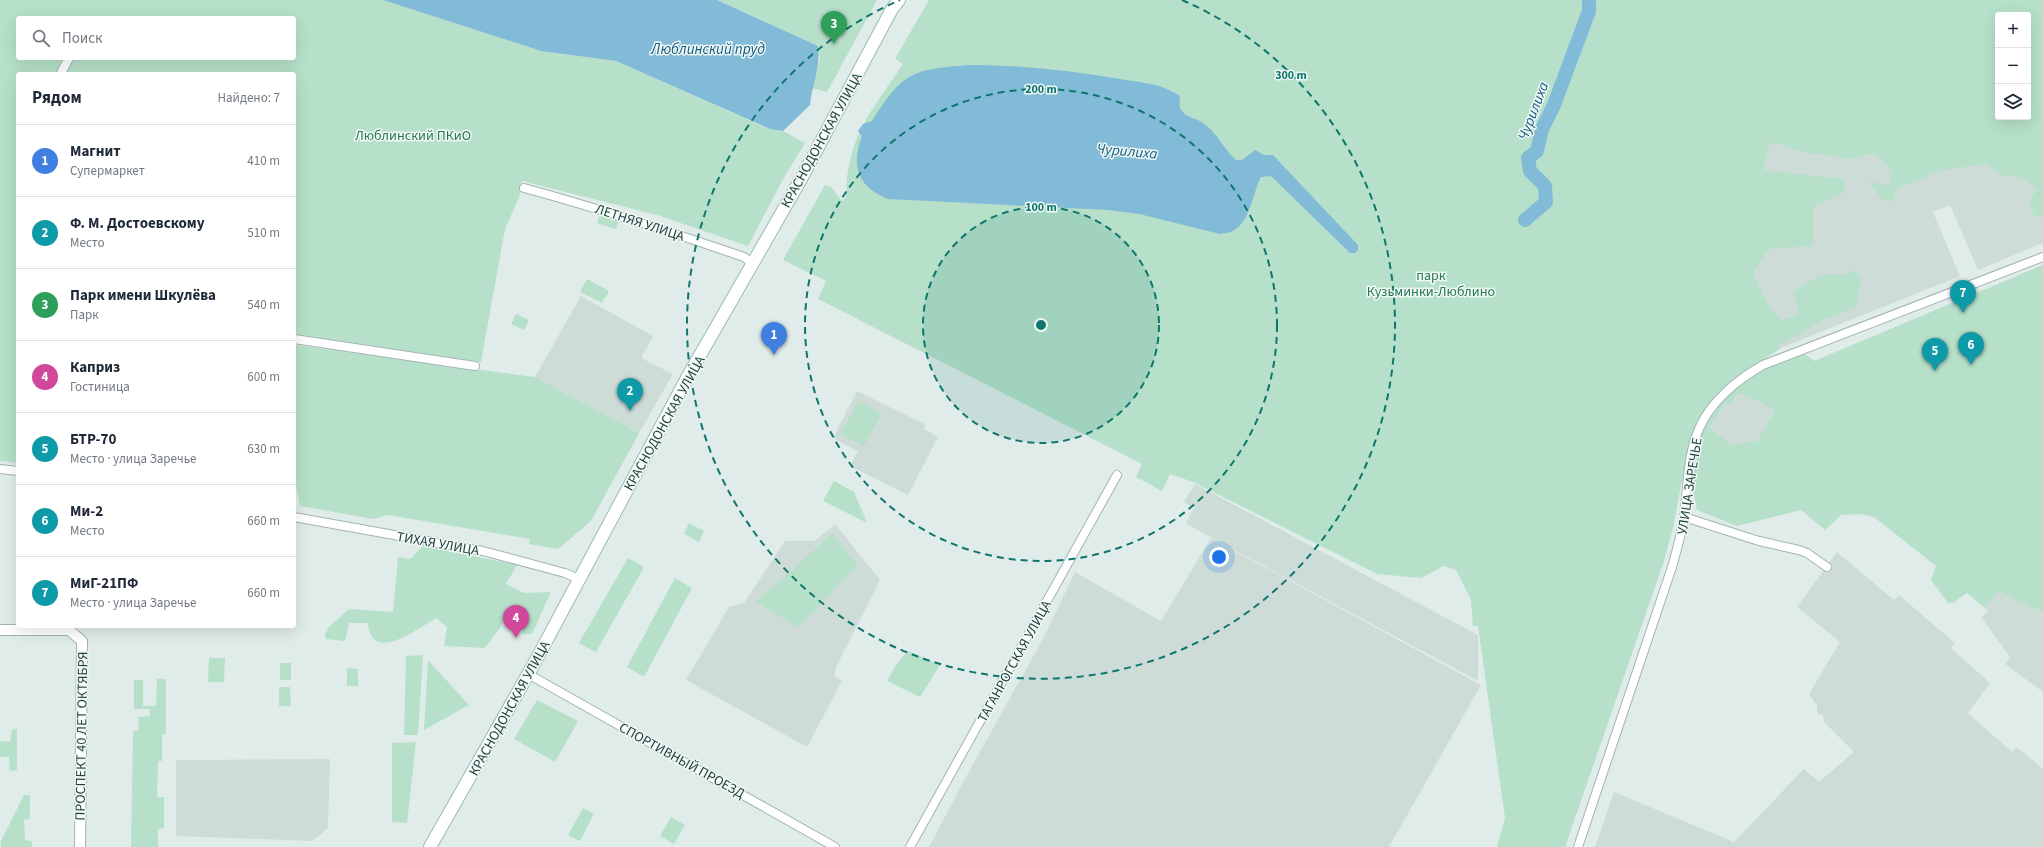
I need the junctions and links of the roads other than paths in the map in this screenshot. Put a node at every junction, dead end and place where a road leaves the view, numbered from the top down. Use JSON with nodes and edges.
{"nodes":[{"id":1,"x":899,"y":0,"type":"edge"},
{"id":2,"x":68,"y":60,"type":"edge"},
{"id":3,"x":59,"y":72,"type":"edge"},
{"id":4,"x":524,"y":188,"type":"dead end"},
{"id":5,"x":2043,"y":257,"type":"edge"},
{"id":6,"x":753,"y":264,"type":"junction"},
{"id":7,"x":296,"y":339,"type":"edge"},
{"id":8,"x":475,"y":366,"type":"dead end"},
{"id":9,"x":0,"y":469,"type":"edge"},
{"id":10,"x":16,"y":471,"type":"edge"},
{"id":11,"x":1117,"y":475,"type":"dead end"},
{"id":12,"x":1684,"y":517,"type":"junction"},
{"id":13,"x":296,"y":518,"type":"edge"},
{"id":14,"x":1827,"y":567,"type":"dead end"},
{"id":15,"x":579,"y":579,"type":"junction"},
{"id":16,"x":69,"y":628,"type":"edge"},
{"id":17,"x":0,"y":630,"type":"edge"},
{"id":18,"x":528,"y":674,"type":"junction"},
{"id":19,"x":80,"y":847,"type":"edge"},
{"id":20,"x":430,"y":847,"type":"edge"},
{"id":21,"x":835,"y":847,"type":"edge"},
{"id":22,"x":910,"y":847,"type":"edge"},
{"id":23,"x":1578,"y":847,"type":"edge"}],
"edges":[{"from":1,"to":6,"type":"main road","name":"КРАСНОДОНСКАЯ УЛИЦА"},
{"from":2,"to":3,"type":"street"},
{"from":4,"to":6,"type":"street","name":"ЛЕТНЯЯ УЛИЦА"},
{"from":5,"to":12,"type":"street","name":"УЛИЦА ЗАРЕЧЬЕ"},
{"from":6,"to":15,"type":"main road","name":"КРАСНОДОНСКАЯ УЛИЦА"},
{"from":7,"to":8,"type":"street"},
{"from":9,"to":10,"type":"street"},
{"from":11,"to":22,"type":"street","name":"ТАГАНРОГСКАЯ УЛИЦА"},
{"from":12,"to":14,"type":"street"},
{"from":12,"to":23,"type":"street","name":"УЛИЦА ЗАРЕЧЬЕ"},
{"from":13,"to":15,"type":"street","name":"ТИХАЯ УЛИЦА"},
{"from":15,"to":18,"type":"main road","name":"КРАСНОДОНСКАЯ УЛИЦА"},
{"from":16,"to":17,"type":"street"},
{"from":16,"to":19,"type":"street","name":"ПРОСПЕКТ 40 ЛЕТ ОКТЯБРЯ"},
{"from":18,"to":20,"type":"main road","name":"КРАСНОДОНСКАЯ УЛИЦА"},
{"from":18,"to":21,"type":"street","name":"СПОРТИВНЫЙ ПРОЕЗД"}]}
